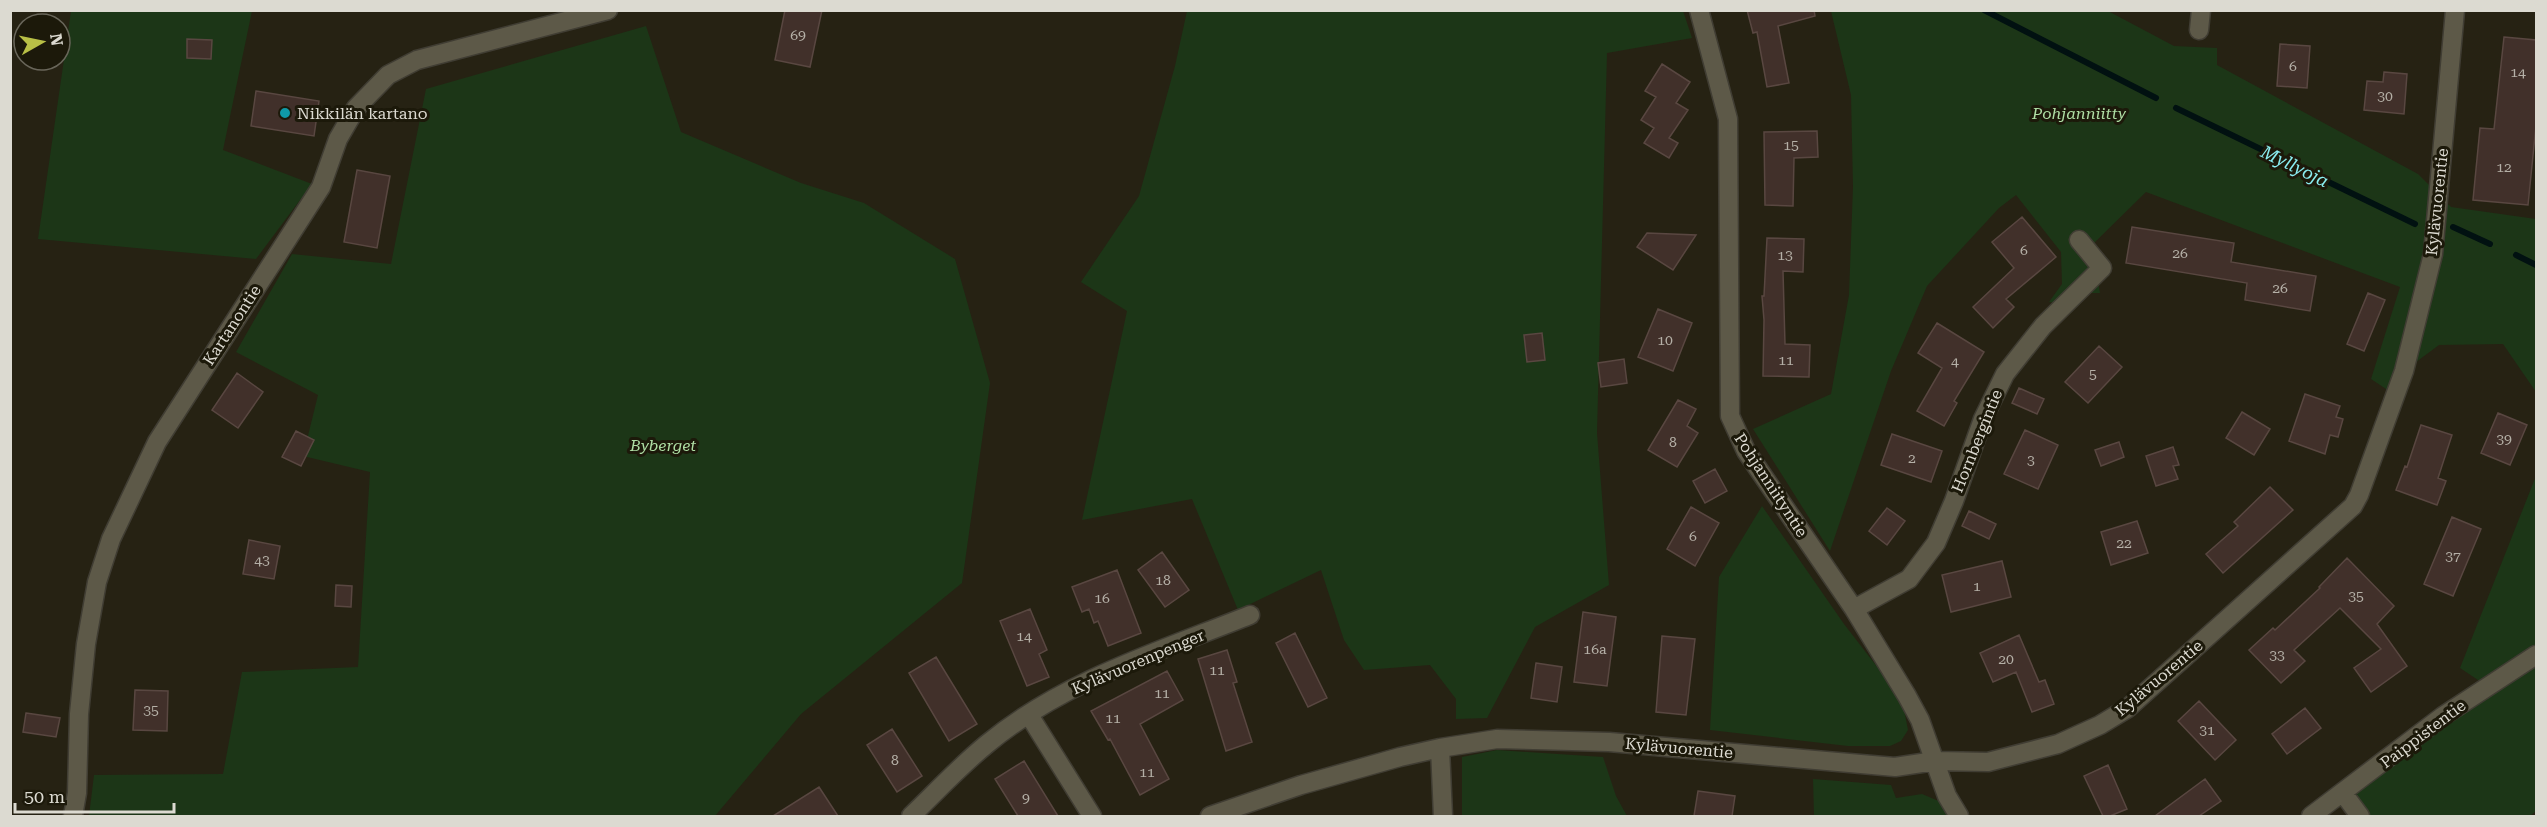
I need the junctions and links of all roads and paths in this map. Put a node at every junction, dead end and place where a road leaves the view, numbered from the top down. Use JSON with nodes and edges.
{"nodes":[{"id":1,"x":608,"y":10,"type":"edge"},
{"id":2,"x":1699,"y":10,"type":"edge"},
{"id":3,"x":2201,"y":10,"type":"edge"},
{"id":4,"x":2455,"y":10,"type":"edge"},
{"id":5,"x":2199,"y":30,"type":"dead end"},
{"id":6,"x":2079,"y":240,"type":"dead end"},
{"id":7,"x":1854,"y":609,"type":"junction"},
{"id":8,"x":1250,"y":615,"type":"dead end"},
{"id":9,"x":2536,"y":655,"type":"edge"},
{"id":10,"x":1029,"y":715,"type":"junction"},
{"id":11,"x":1440,"y":748,"type":"junction"},
{"id":12,"x":1935,"y":761,"type":"junction"},
{"id":13,"x":2343,"y":793,"type":"junction"},
{"id":14,"x":73,"y":816,"type":"edge"},
{"id":15,"x":910,"y":816,"type":"edge"},
{"id":16,"x":1092,"y":816,"type":"edge"},
{"id":17,"x":1210,"y":816,"type":"edge"},
{"id":18,"x":1443,"y":816,"type":"edge"},
{"id":19,"x":1959,"y":816,"type":"edge"},
{"id":20,"x":2311,"y":816,"type":"edge"},
{"id":21,"x":2360,"y":816,"type":"edge"}],
"edges":[{"from":1,"to":14,"type":"street","name":"Kartanontie"},
{"from":2,"to":7,"type":"street","name":"Pohjanniityntie"},
{"from":3,"to":5,"type":"street"},
{"from":4,"to":12,"type":"street","name":"Kylävuorentie"},
{"from":6,"to":7,"type":"street","name":"Hornbergintie"},
{"from":7,"to":12,"type":"street","name":"Pohjanniityntie"},
{"from":8,"to":10,"type":"street","name":"Kylävuorenpenger"},
{"from":9,"to":13,"type":"street","name":"Paippistentie"},
{"from":10,"to":15,"type":"street","name":"Kylävuorenpenger"},
{"from":10,"to":16,"type":"street"},
{"from":11,"to":12,"type":"street","name":"Kylävuorentie"},
{"from":11,"to":17,"type":"street","name":"Kylävuorentie"},
{"from":11,"to":18,"type":"street"},
{"from":12,"to":19,"type":"street","name":"Pohjanniityntie"},
{"from":13,"to":20,"type":"street","name":"Paippistentie"},
{"from":13,"to":21,"type":"street"}]}
